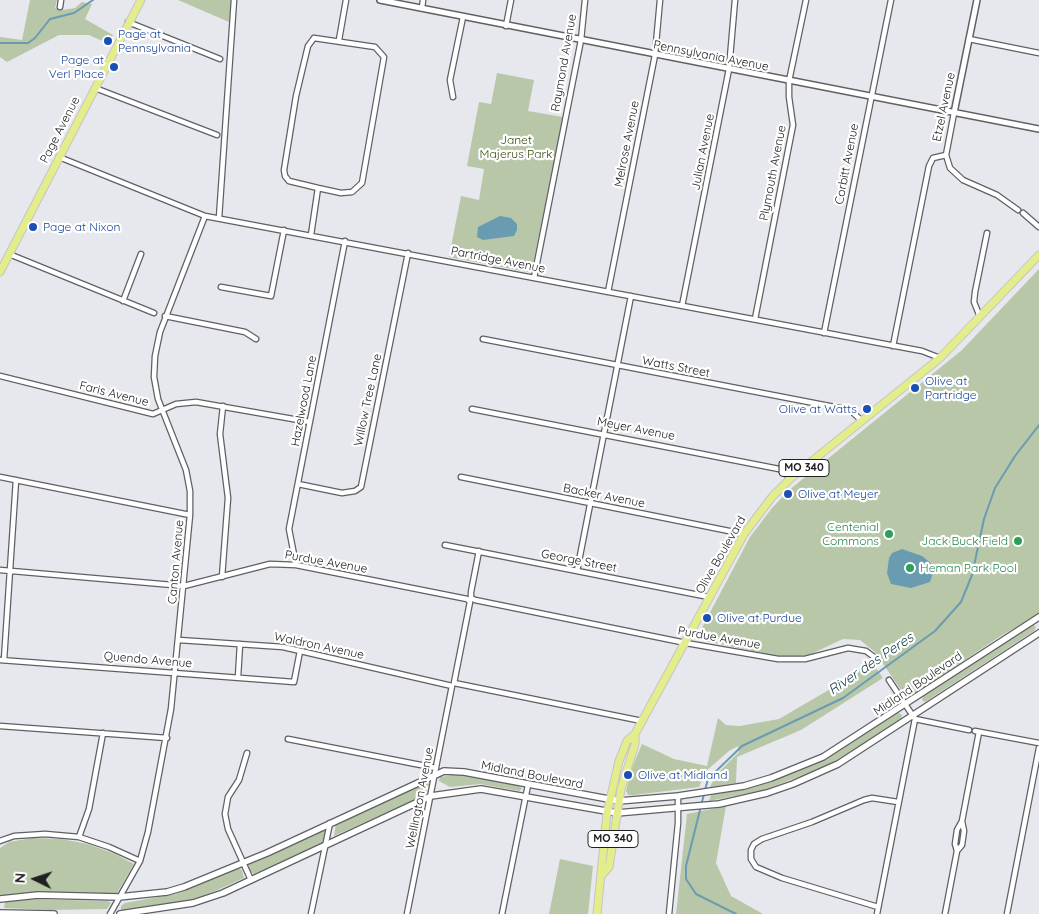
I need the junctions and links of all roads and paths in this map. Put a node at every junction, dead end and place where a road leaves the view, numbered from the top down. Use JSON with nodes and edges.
{"nodes":[{"id":1,"x":61,"y":0,"type":"edge"},
{"id":2,"x":141,"y":0,"type":"edge"},
{"id":3,"x":234,"y":0,"type":"edge"},
{"id":4,"x":346,"y":0,"type":"edge"},
{"id":5,"x":380,"y":0,"type":"edge"},
{"id":6,"x":423,"y":0,"type":"edge"},
{"id":7,"x":511,"y":0,"type":"edge"},
{"id":8,"x":585,"y":0,"type":"edge"},
{"id":9,"x":660,"y":0,"type":"edge"},
{"id":10,"x":735,"y":0,"type":"edge"},
{"id":11,"x":806,"y":0,"type":"edge"},
{"id":12,"x":891,"y":0,"type":"edge"},
{"id":13,"x":977,"y":0,"type":"edge"},
{"id":14,"x":60,"y":7,"type":"dead end"},
{"id":15,"x":422,"y":8,"type":"junction"},
{"id":16,"x":463,"y":17,"type":"junction"},
{"id":17,"x":128,"y":22,"type":"junction"},
{"id":18,"x":506,"y":26,"type":"junction"},
{"id":19,"x":969,"y":39,"type":"junction"},
{"id":20,"x":339,"y":40,"type":"junction"},
{"id":21,"x":581,"y":40,"type":"junction"},
{"id":22,"x":1039,"y":53,"type":"edge"},
{"id":23,"x":655,"y":55,"type":"junction"},
{"id":24,"x":220,"y":59,"type":"dead end"},
{"id":25,"x":729,"y":69,"type":"junction"},
{"id":26,"x":790,"y":80,"type":"junction"},
{"id":27,"x":94,"y":88,"type":"junction"},
{"id":28,"x":871,"y":96,"type":"junction"},
{"id":29,"x":453,"y":97,"type":"dead end"},
{"id":30,"x":954,"y":113,"type":"junction"},
{"id":31,"x":1039,"y":129,"type":"edge"},
{"id":32,"x":217,"y":135,"type":"dead end"},
{"id":33,"x":946,"y":155,"type":"junction"},
{"id":34,"x":59,"y":157,"type":"junction"},
{"id":35,"x":318,"y":188,"type":"junction"},
{"id":36,"x":206,"y":216,"type":"junction"},
{"id":37,"x":219,"y":218,"type":"junction"},
{"id":38,"x":1039,"y":227,"type":"edge"},
{"id":39,"x":284,"y":230,"type":"junction"},
{"id":40,"x":988,"y":233,"type":"dead end"},
{"id":41,"x":311,"y":235,"type":"junction"},
{"id":42,"x":345,"y":241,"type":"junction"},
{"id":43,"x":9,"y":254,"type":"junction"},
{"id":44,"x":140,"y":254,"type":"dead end"},
{"id":45,"x":408,"y":254,"type":"junction"},
{"id":46,"x":1039,"y":256,"type":"edge"},
{"id":47,"x":0,"y":272,"type":"edge"},
{"id":48,"x":534,"y":278,"type":"junction"},
{"id":49,"x":221,"y":287,"type":"dead end"},
{"id":50,"x":608,"y":292,"type":"junction"},
{"id":51,"x":631,"y":296,"type":"junction"},
{"id":52,"x":123,"y":301,"type":"junction"},
{"id":53,"x":682,"y":306,"type":"junction"},
{"id":54,"x":154,"y":314,"type":"dead end"},
{"id":55,"x":165,"y":316,"type":"junction"},
{"id":56,"x":981,"y":318,"type":"junction"},
{"id":57,"x":755,"y":319,"type":"junction"},
{"id":58,"x":824,"y":333,"type":"junction"},
{"id":59,"x":256,"y":339,"type":"dead end"},
{"id":60,"x":483,"y":339,"type":"dead end"},
{"id":61,"x":893,"y":346,"type":"junction"},
{"id":62,"x":940,"y":358,"type":"junction"},
{"id":63,"x":617,"y":366,"type":"junction"},
{"id":64,"x":0,"y":376,"type":"edge"},
{"id":65,"x":223,"y":406,"type":"junction"},
{"id":66,"x":472,"y":409,"type":"dead end"},
{"id":67,"x":162,"y":411,"type":"junction"},
{"id":68,"x":861,"y":420,"type":"junction"},
{"id":69,"x":310,"y":422,"type":"junction"},
{"id":70,"x":604,"y":433,"type":"junction"},
{"id":71,"x":0,"y":477,"type":"edge"},
{"id":72,"x":461,"y":477,"type":"dead end"},
{"id":73,"x":791,"y":478,"type":"junction"},
{"id":74,"x":16,"y":480,"type":"junction"},
{"id":75,"x":298,"y":484,"type":"junction"},
{"id":76,"x":590,"y":503,"type":"junction"},
{"id":77,"x":190,"y":515,"type":"junction"},
{"id":78,"x":744,"y":534,"type":"junction"},
{"id":79,"x":445,"y":545,"type":"dead end"},
{"id":80,"x":479,"y":551,"type":"junction"},
{"id":81,"x":296,"y":565,"type":"junction"},
{"id":82,"x":0,"y":570,"type":"edge"},
{"id":83,"x":9,"y":571,"type":"junction"},
{"id":84,"x":577,"y":571,"type":"junction"},
{"id":85,"x":222,"y":577,"type":"junction"},
{"id":86,"x":184,"y":586,"type":"junction"},
{"id":87,"x":709,"y":597,"type":"junction"},
{"id":88,"x":471,"y":600,"type":"junction"},
{"id":89,"x":1037,"y":618,"type":"edge"},
{"id":90,"x":1039,"y":625,"type":"edge"},
{"id":91,"x":1039,"y":633,"type":"edge"},
{"id":92,"x":179,"y":640,"type":"junction"},
{"id":93,"x":686,"y":643,"type":"junction"},
{"id":94,"x":240,"y":644,"type":"junction"},
{"id":95,"x":300,"y":651,"type":"junction"},
{"id":96,"x":874,"y":657,"type":"dead end"},
{"id":97,"x":2,"y":660,"type":"edge"},
{"id":98,"x":175,"y":672,"type":"junction"},
{"id":99,"x":238,"y":677,"type":"junction"},
{"id":100,"x":889,"y":680,"type":"dead end"},
{"id":101,"x":453,"y":684,"type":"junction"},
{"id":102,"x":905,"y":704,"type":"junction"},
{"id":103,"x":914,"y":717,"type":"junction"},
{"id":104,"x":642,"y":721,"type":"junction"},
{"id":105,"x":0,"y":726,"type":"edge"},
{"id":106,"x":974,"y":731,"type":"junction"},
{"id":107,"x":103,"y":734,"type":"junction"},
{"id":108,"x":635,"y":734,"type":"junction"},
{"id":109,"x":167,"y":738,"type":"junction"},
{"id":110,"x":288,"y":739,"type":"dead end"},
{"id":111,"x":1039,"y":743,"type":"edge"},
{"id":112,"x":1039,"y":748,"type":"edge"},
{"id":113,"x":247,"y":753,"type":"dead end"},
{"id":114,"x":436,"y":768,"type":"junction"},
{"id":115,"x":435,"y":775,"type":"junction"},
{"id":116,"x":528,"y":785,"type":"junction"},
{"id":117,"x":431,"y":796,"type":"junction"},
{"id":118,"x":678,"y":796,"type":"junction"},
{"id":119,"x":525,"y":797,"type":"junction"},
{"id":120,"x":609,"y":800,"type":"junction"},
{"id":121,"x":619,"y":801,"type":"junction"},
{"id":122,"x":898,"y":802,"type":"junction"},
{"id":123,"x":678,"y":808,"type":"junction"},
{"id":124,"x":607,"y":813,"type":"junction"},
{"id":125,"x":617,"y":813,"type":"junction"},
{"id":126,"x":330,"y":823,"type":"junction"},
{"id":127,"x":79,"y":837,"type":"junction"},
{"id":128,"x":0,"y":841,"type":"edge"},
{"id":129,"x":326,"y":844,"type":"junction"},
{"id":130,"x":140,"y":861,"type":"junction"},
{"id":131,"x":242,"y":863,"type":"junction"},
{"id":132,"x":602,"y":875,"type":"junction"},
{"id":133,"x":251,"y":880,"type":"junction"},
{"id":134,"x":119,"y":897,"type":"junction"},
{"id":135,"x":0,"y":899,"type":"edge"},
{"id":136,"x":878,"y":907,"type":"junction"},
{"id":137,"x":0,"y":914,"type":"edge"},
{"id":138,"x":54,"y":914,"type":"edge"},
{"id":139,"x":110,"y":914,"type":"edge"},
{"id":140,"x":120,"y":914,"type":"edge"},
{"id":141,"x":311,"y":914,"type":"edge"},
{"id":142,"x":407,"y":914,"type":"edge"},
{"id":143,"x":502,"y":914,"type":"edge"},
{"id":144,"x":597,"y":914,"type":"edge"},
{"id":145,"x":669,"y":914,"type":"edge"},
{"id":146,"x":877,"y":914,"type":"edge"},
{"id":147,"x":945,"y":914,"type":"edge"},
{"id":148,"x":1007,"y":914,"type":"edge"}],
"edges":[{"from":1,"to":14,"type":"street"},
{"from":2,"to":17,"type":"main road","name":"Page Avenue"},
{"from":3,"to":37,"type":"street"},
{"from":4,"to":20,"type":"street"},
{"from":5,"to":15,"type":"street","name":"Pennsylvania Avenue"},
{"from":6,"to":15,"type":"street"},
{"from":7,"to":18,"type":"street"},
{"from":8,"to":21,"type":"street","name":"Raymond Avenue"},
{"from":9,"to":23,"type":"street","name":"Melrose Avenue"},
{"from":10,"to":25,"type":"street","name":"Julian Avenue"},
{"from":11,"to":26,"type":"street","name":"Plymouth Avenue"},
{"from":12,"to":28,"type":"street","name":"Corbitt Avenue"},
{"from":13,"to":19,"type":"street","name":"Etzel Avenue"},
{"from":15,"to":16,"type":"street","name":"Pennsylvania Avenue"},
{"from":16,"to":18,"type":"street","name":"Pennsylvania Avenue"},
{"from":16,"to":29,"type":"street"},
{"from":17,"to":24,"type":"street"},
{"from":17,"to":27,"type":"main road","name":"Page Avenue"},
{"from":18,"to":21,"type":"street","name":"Pennsylvania Avenue"},
{"from":19,"to":22,"type":"street"},
{"from":19,"to":30,"type":"street","name":"Etzel Avenue"},
{"from":20,"to":35,"type":"street"},
{"from":20,"to":35,"type":"street"},
{"from":21,"to":23,"type":"street","name":"Pennsylvania Avenue"},
{"from":21,"to":48,"type":"street","name":"Raymond Avenue"},
{"from":23,"to":25,"type":"street","name":"Pennsylvania Avenue"},
{"from":23,"to":50,"type":"street","name":"Melrose Avenue"},
{"from":25,"to":26,"type":"street","name":"Pennsylvania Avenue"},
{"from":25,"to":53,"type":"street","name":"Julian Avenue"},
{"from":26,"to":28,"type":"street","name":"Pennsylvania Avenue"},
{"from":26,"to":57,"type":"street","name":"Plymouth Avenue"},
{"from":27,"to":32,"type":"street"},
{"from":27,"to":34,"type":"main road","name":"Page Avenue"},
{"from":28,"to":30,"type":"street","name":"Pennsylvania Avenue"},
{"from":28,"to":58,"type":"street","name":"Corbitt Avenue"},
{"from":30,"to":31,"type":"street","name":"Pennsylvania Avenue"},
{"from":30,"to":33,"type":"street","name":"Etzel Avenue"},
{"from":33,"to":38,"type":"street","name":"Etzel Avenue"},
{"from":33,"to":61,"type":"street"},
{"from":34,"to":36,"type":"street","name":"Partridge Avenue"},
{"from":34,"to":43,"type":"main road","name":"Page Avenue"},
{"from":35,"to":41,"type":"street"},
{"from":36,"to":37,"type":"street","name":"Partridge Avenue"},
{"from":36,"to":55,"type":"street","name":"Canton Avenue"},
{"from":37,"to":39,"type":"street","name":"Partridge Avenue"},
{"from":39,"to":41,"type":"street","name":"Partridge Avenue"},
{"from":39,"to":49,"type":"street"},
{"from":40,"to":56,"type":"street"},
{"from":41,"to":42,"type":"street","name":"Partridge Avenue"},
{"from":42,"to":45,"type":"street","name":"Partridge Avenue"},
{"from":42,"to":69,"type":"street","name":"Hazelwood Lane"},
{"from":43,"to":47,"type":"main road","name":"Page Avenue"},
{"from":43,"to":52,"type":"street"},
{"from":44,"to":52,"type":"street"},
{"from":45,"to":48,"type":"street","name":"Partridge Avenue"},
{"from":45,"to":75,"type":"street","name":"Willow Tree Lane"},
{"from":46,"to":56,"type":"main road","name":"Olive Boulevard","number":"MO 340"},
{"from":48,"to":50,"type":"street","name":"Partridge Avenue"},
{"from":50,"to":51,"type":"street","name":"Partridge Avenue"},
{"from":51,"to":53,"type":"street","name":"Partridge Avenue"},
{"from":51,"to":63,"type":"street"},
{"from":52,"to":54,"type":"street"},
{"from":53,"to":57,"type":"street","name":"Partridge Avenue"},
{"from":55,"to":59,"type":"street"},
{"from":55,"to":67,"type":"street","name":"Canton Avenue"},
{"from":56,"to":62,"type":"main road","name":"Olive Boulevard","number":"MO 340"},
{"from":57,"to":58,"type":"street","name":"Partridge Avenue"},
{"from":58,"to":61,"type":"street","name":"Partridge Avenue"},
{"from":60,"to":63,"type":"street","name":"Watts Street"},
{"from":61,"to":62,"type":"street","name":"Partridge Avenue"},
{"from":62,"to":68,"type":"main road","name":"Olive Boulevard","number":"MO 340"},
{"from":63,"to":68,"type":"street","name":"Watts Street"},
{"from":63,"to":70,"type":"street"},
{"from":64,"to":67,"type":"street","name":"Faris Avenue"},
{"from":65,"to":67,"type":"street","name":"Faris Avenue"},
{"from":65,"to":69,"type":"street","name":"Faris Avenue"},
{"from":65,"to":85,"type":"street"},
{"from":66,"to":70,"type":"street","name":"Meyer Avenue"},
{"from":67,"to":77,"type":"street","name":"Canton Avenue"},
{"from":68,"to":73,"type":"main road","name":"Olive Boulevard","number":"MO 340"},
{"from":69,"to":75,"type":"street","name":"Hazelwood Lane"},
{"from":70,"to":73,"type":"street","name":"Meyer Avenue"},
{"from":70,"to":76,"type":"street"},
{"from":71,"to":74,"type":"street"},
{"from":72,"to":76,"type":"street","name":"Backer Avenue"},
{"from":73,"to":78,"type":"main road","name":"Olive Boulevard","number":"MO 340"},
{"from":74,"to":77,"type":"street"},
{"from":74,"to":83,"type":"street"},
{"from":75,"to":81,"type":"street","name":"Hazelwood Lane"},
{"from":76,"to":78,"type":"street","name":"Backer Avenue"},
{"from":76,"to":84,"type":"street"},
{"from":77,"to":86,"type":"street","name":"Canton Avenue"},
{"from":78,"to":87,"type":"main road","name":"Olive Boulevard","number":"MO 340"},
{"from":79,"to":80,"type":"street","name":"George Street"},
{"from":80,"to":84,"type":"street","name":"George Street"},
{"from":80,"to":88,"type":"street","name":"Wellington Avenue"},
{"from":81,"to":85,"type":"street","name":"Purdue Avenue"},
{"from":81,"to":88,"type":"street","name":"Purdue Avenue"},
{"from":82,"to":83,"type":"street","name":"Purdue Avenue"},
{"from":83,"to":86,"type":"street","name":"Purdue Avenue"},
{"from":83,"to":97,"type":"street"},
{"from":84,"to":87,"type":"street","name":"George Street"},
{"from":85,"to":86,"type":"street","name":"Purdue Avenue"},
{"from":86,"to":92,"type":"street","name":"Canton Avenue"},
{"from":87,"to":93,"type":"main road","name":"Olive Boulevard","number":"MO 340"},
{"from":88,"to":93,"type":"street","name":"Purdue Avenue"},
{"from":88,"to":101,"type":"street","name":"Wellington Avenue"},
{"from":89,"to":90,"type":"street"},
{"from":89,"to":102,"type":"main road","name":"Midland Boulevard"},
{"from":91,"to":103,"type":"main road","name":"Midland Boulevard"},
{"from":92,"to":94,"type":"street","name":"Waldron Avenue"},
{"from":92,"to":98,"type":"street","name":"Canton Avenue"},
{"from":93,"to":96,"type":"street","name":"Purdue Avenue"},
{"from":93,"to":104,"type":"main road","name":"Olive Boulevard","number":"MO 340"},
{"from":94,"to":95,"type":"street","name":"Waldron Avenue"},
{"from":94,"to":99,"type":"street"},
{"from":95,"to":99,"type":"street","name":"Quendo Avenue"},
{"from":95,"to":101,"type":"street","name":"Waldron Avenue"},
{"from":97,"to":98,"type":"street","name":"Quendo Avenue"},
{"from":98,"to":99,"type":"street","name":"Quendo Avenue"},
{"from":98,"to":109,"type":"street","name":"Canton Avenue"},
{"from":100,"to":102,"type":"street"},
{"from":101,"to":104,"type":"street","name":"Waldron Avenue"},
{"from":101,"to":114,"type":"street","name":"Wellington Avenue"},
{"from":102,"to":103,"type":"street"},
{"from":102,"to":118,"type":"main road","name":"Midland Boulevard"},
{"from":103,"to":106,"type":"street"},
{"from":103,"to":122,"type":"street"},
{"from":103,"to":123,"type":"main road","name":"Midland Boulevard"},
{"from":104,"to":108,"type":"main road","name":"Olive Boulevard","number":"MO 340"},
{"from":105,"to":107,"type":"street"},
{"from":106,"to":111,"type":"street"},
{"from":106,"to":147,"type":"street"},
{"from":107,"to":109,"type":"street"},
{"from":107,"to":127,"type":"street"},
{"from":108,"to":120,"type":"main road","name":"Olive Boulevard","number":"MO 340"},
{"from":108,"to":121,"type":"main road","name":"Olive Boulevard","number":"MO 340"},
{"from":109,"to":130,"type":"street","name":"Canton Avenue"},
{"from":110,"to":114,"type":"street"},
{"from":112,"to":148,"type":"street"},
{"from":113,"to":131,"type":"street"},
{"from":114,"to":115,"type":"street","name":"Wellington Avenue"},
{"from":115,"to":116,"type":"main road","name":"Midland Boulevard"},
{"from":115,"to":117,"type":"street","name":"Wellington Avenue"},
{"from":115,"to":126,"type":"main road","name":"Midland Boulevard"},
{"from":116,"to":119,"type":"street"},
{"from":116,"to":120,"type":"main road","name":"Midland Boulevard"},
{"from":117,"to":119,"type":"main road","name":"Midland Boulevard"},
{"from":117,"to":129,"type":"main road","name":"Midland Boulevard"},
{"from":117,"to":142,"type":"street","name":"Wellington Avenue"},
{"from":118,"to":121,"type":"main road","name":"Midland Boulevard"},
{"from":118,"to":123,"type":"street"},
{"from":119,"to":124,"type":"main road","name":"Midland Boulevard"},
{"from":119,"to":143,"type":"street"},
{"from":120,"to":121,"type":"main road","name":"Midland Boulevard"},
{"from":120,"to":124,"type":"main road","name":"Olive Boulevard","number":"MO 340"},
{"from":121,"to":125,"type":"main road","name":"Olive Boulevard","number":"MO 340"},
{"from":122,"to":136,"type":"street"},
{"from":122,"to":136,"type":"street"},
{"from":123,"to":125,"type":"main road","name":"Midland Boulevard"},
{"from":123,"to":145,"type":"street"},
{"from":124,"to":125,"type":"main road","name":"Midland Boulevard"},
{"from":124,"to":132,"type":"main road","name":"Olive Boulevard","number":"MO 340"},
{"from":125,"to":132,"type":"main road","name":"Olive Boulevard","number":"MO 340"},
{"from":126,"to":129,"type":"street"},
{"from":126,"to":131,"type":"main road","name":"Midland Boulevard"},
{"from":127,"to":128,"type":"street"},
{"from":127,"to":130,"type":"street"},
{"from":129,"to":133,"type":"main road","name":"Midland Boulevard"},
{"from":129,"to":141,"type":"street"},
{"from":130,"to":134,"type":"street","name":"Canton Avenue"},
{"from":131,"to":133,"type":"street"},
{"from":131,"to":134,"type":"main road","name":"Midland Boulevard"},
{"from":132,"to":144,"type":"main road","name":"Olive Boulevard","number":"MO 340"},
{"from":133,"to":140,"type":"main road","name":"Midland Boulevard"},
{"from":134,"to":135,"type":"main road","name":"Midland Boulevard"},
{"from":134,"to":139,"type":"street","name":"Canton Avenue"},
{"from":136,"to":146,"type":"street"},
{"from":137,"to":138,"type":"main road"}]}
